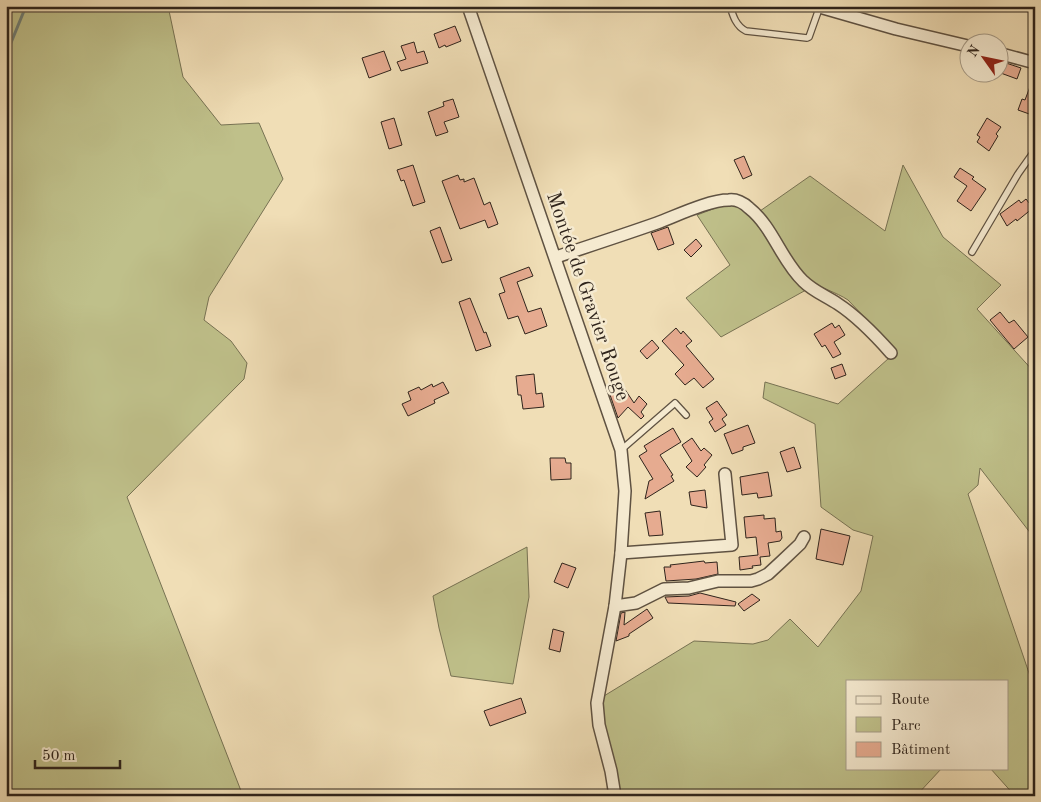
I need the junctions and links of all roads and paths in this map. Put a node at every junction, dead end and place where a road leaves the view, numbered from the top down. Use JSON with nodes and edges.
{"nodes":[{"id":1,"x":468,"y":6,"type":"edge"},
{"id":2,"x":730,"y":6,"type":"edge"},
{"id":3,"x":819,"y":7,"type":"edge"},
{"id":4,"x":958,"y":44,"type":"edge"},
{"id":5,"x":1008,"y":56,"type":"edge"},
{"id":6,"x":1035,"y":63,"type":"edge"},
{"id":7,"x":1035,"y":150,"type":"edge"},
{"id":8,"x":972,"y":252,"type":"dead end"},
{"id":9,"x":556,"y":257,"type":"junction"},
{"id":10,"x":891,"y":353,"type":"dead end"},
{"id":11,"x":686,"y":415,"type":"dead end"},
{"id":12,"x":621,"y":450,"type":"junction"},
{"id":13,"x":725,"y":474,"type":"dead end"},
{"id":14,"x":804,"y":537,"type":"dead end"},
{"id":15,"x":621,"y":554,"type":"junction"},
{"id":16,"x":615,"y":606,"type":"junction"},
{"id":17,"x":615,"y":796,"type":"edge"}],
"edges":[{"from":1,"to":9,"type":"street","name":"Montée de Gravier Rouge"},
{"from":2,"to":3,"type":"lane"},
{"from":3,"to":4,"type":"street"},
{"from":5,"to":6,"type":"street"},
{"from":7,"to":8,"type":"lane"},
{"from":9,"to":10,"type":"street"},
{"from":9,"to":12,"type":"street","name":"Montée de Gravier Rouge"},
{"from":11,"to":12,"type":"lane"},
{"from":12,"to":15,"type":"street","name":"Montée de Gravier Rouge"},
{"from":13,"to":15,"type":"street"},
{"from":14,"to":16,"type":"street"},
{"from":15,"to":16,"type":"street","name":"Montée de Gravier Rouge"},
{"from":16,"to":17,"type":"street","name":"Montée de Gravier Rouge"}]}
